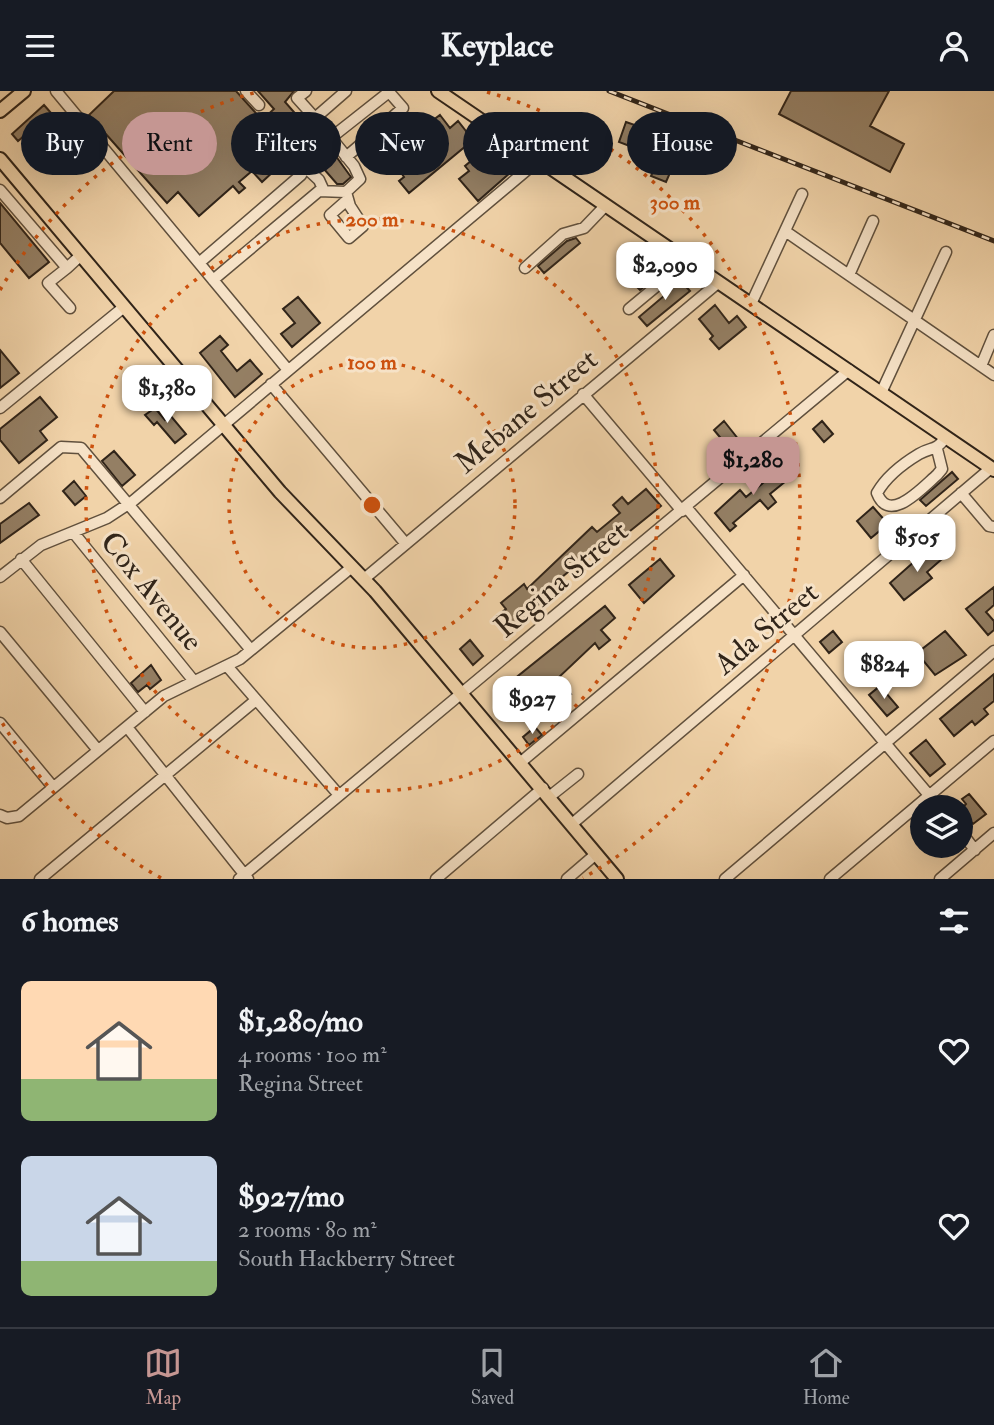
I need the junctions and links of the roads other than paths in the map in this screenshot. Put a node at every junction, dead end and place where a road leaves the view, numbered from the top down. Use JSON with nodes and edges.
{"nodes":[{"id":1,"x":24,"y":91,"type":"edge"},
{"id":2,"x":56,"y":91,"type":"edge"},
{"id":3,"x":246,"y":91,"type":"edge"},
{"id":4,"x":306,"y":91,"type":"edge"},
{"id":5,"x":345,"y":91,"type":"edge"},
{"id":6,"x":439,"y":91,"type":"edge"},
{"id":7,"x":259,"y":106,"type":"dead end"},
{"id":8,"x":0,"y":111,"type":"edge"},
{"id":9,"x":309,"y":112,"type":"edge"},
{"id":10,"x":322,"y":112,"type":"edge"},
{"id":11,"x":470,"y":112,"type":"edge"},
{"id":12,"x":341,"y":132,"type":"edge"},
{"id":13,"x":341,"y":151,"type":"edge"},
{"id":14,"x":346,"y":157,"type":"junction"},
{"id":15,"x":0,"y":159,"type":"edge"},
{"id":16,"x":297,"y":175,"type":"edge"},
{"id":17,"x":314,"y":175,"type":"edge"},
{"id":18,"x":521,"y":175,"type":"edge"},
{"id":19,"x":563,"y":175,"type":"edge"},
{"id":20,"x":16,"y":177,"type":"junction"},
{"id":21,"x":0,"y":190,"type":"edge"},
{"id":22,"x":324,"y":191,"type":"junction"},
{"id":23,"x":802,"y":194,"type":"dead end"},
{"id":24,"x":606,"y":205,"type":"junction"},
{"id":25,"x":873,"y":221,"type":"dead end"},
{"id":26,"x":785,"y":230,"type":"junction"},
{"id":27,"x":946,"y":252,"type":"dead end"},
{"id":28,"x":81,"y":255,"type":"junction"},
{"id":29,"x":688,"y":260,"type":"junction"},
{"id":30,"x":199,"y":263,"type":"junction"},
{"id":31,"x":67,"y":268,"type":"junction"},
{"id":32,"x":525,"y":268,"type":"dead end"},
{"id":33,"x":849,"y":275,"type":"junction"},
{"id":34,"x":212,"y":280,"type":"junction"},
{"id":35,"x":719,"y":282,"type":"junction"},
{"id":36,"x":751,"y":304,"type":"junction"},
{"id":37,"x":124,"y":307,"type":"junction"},
{"id":38,"x":70,"y":308,"type":"dead end"},
{"id":39,"x":629,"y":309,"type":"dead end"},
{"id":40,"x":914,"y":321,"type":"junction"},
{"id":41,"x":994,"y":335,"type":"edge"},
{"id":42,"x":981,"y":366,"type":"junction"},
{"id":43,"x":288,"y":370,"type":"junction"},
{"id":44,"x":849,"y":370,"type":"junction"},
{"id":45,"x":994,"y":375,"type":"edge"},
{"id":46,"x":271,"y":384,"type":"junction"},
{"id":47,"x":881,"y":393,"type":"junction"},
{"id":48,"x":583,"y":394,"type":"junction"},
{"id":49,"x":0,"y":408,"type":"edge"},
{"id":50,"x":223,"y":425,"type":"junction"},
{"id":51,"x":946,"y":437,"type":"junction"},
{"id":52,"x":937,"y":449,"type":"junction"},
{"id":53,"x":993,"y":469,"type":"edge"},
{"id":54,"x":961,"y":493,"type":"junction"},
{"id":55,"x":0,"y":498,"type":"edge"},
{"id":56,"x":128,"y":504,"type":"junction"},
{"id":57,"x":684,"y":509,"type":"junction"},
{"id":58,"x":994,"y":527,"type":"edge"},
{"id":59,"x":73,"y":532,"type":"junction"},
{"id":60,"x":406,"y":544,"type":"junction"},
{"id":61,"x":21,"y":559,"type":"junction"},
{"id":62,"x":352,"y":566,"type":"junction"},
{"id":63,"x":744,"y":575,"type":"junction"},
{"id":64,"x":0,"y":577,"type":"edge"},
{"id":65,"x":364,"y":579,"type":"junction"},
{"id":66,"x":0,"y":632,"type":"edge"},
{"id":67,"x":795,"y":635,"type":"junction"},
{"id":68,"x":251,"y":650,"type":"junction"},
{"id":69,"x":994,"y":651,"type":"edge"},
{"id":70,"x":227,"y":666,"type":"junction"},
{"id":71,"x":193,"y":680,"type":"junction"},
{"id":72,"x":463,"y":692,"type":"junction"},
{"id":73,"x":256,"y":699,"type":"junction"},
{"id":74,"x":145,"y":712,"type":"junction"},
{"id":75,"x":0,"y":723,"type":"edge"},
{"id":76,"x":127,"y":727,"type":"junction"},
{"id":77,"x":994,"y":741,"type":"edge"},
{"id":78,"x":886,"y":743,"type":"junction"},
{"id":79,"x":97,"y":749,"type":"junction"},
{"id":80,"x":521,"y":762,"type":"junction"},
{"id":81,"x":165,"y":774,"type":"junction"},
{"id":82,"x":578,"y":774,"type":"dead end"},
{"id":83,"x":53,"y":786,"type":"junction"},
{"id":84,"x":546,"y":793,"type":"junction"},
{"id":85,"x":339,"y":795,"type":"junction"},
{"id":86,"x":930,"y":795,"type":"joint"},
{"id":87,"x":910,"y":812,"type":"edge"},
{"id":88,"x":0,"y":815,"type":"edge"},
{"id":89,"x":572,"y":824,"type":"junction"},
{"id":90,"x":994,"y":833,"type":"edge"},
{"id":91,"x":973,"y":847,"type":"edge"},
{"id":92,"x":975,"y":850,"type":"junction"},
{"id":93,"x":596,"y":854,"type":"junction"},
{"id":94,"x":244,"y":878,"type":"edge"},
{"id":95,"x":40,"y":879,"type":"edge"},
{"id":96,"x":436,"y":879,"type":"edge"},
{"id":97,"x":567,"y":879,"type":"edge"},
{"id":98,"x":617,"y":879,"type":"edge"},
{"id":99,"x":725,"y":879,"type":"edge"},
{"id":100,"x":830,"y":879,"type":"edge"},
{"id":101,"x":940,"y":879,"type":"edge"}],
"edges":[{"from":1,"to":8,"type":"main road"},
{"from":2,"to":30,"type":"street"},
{"from":3,"to":7,"type":"street"},
{"from":4,"to":9,"type":"street"},
{"from":5,"to":10,"type":"street"},
{"from":6,"to":11,"type":"main road"},
{"from":12,"to":14,"type":"street"},
{"from":13,"to":14,"type":"street"},
{"from":14,"to":22,"type":"street"},
{"from":15,"to":20,"type":"main road"},
{"from":16,"to":30,"type":"street"},
{"from":17,"to":22,"type":"street"},
{"from":18,"to":43,"type":"street"},
{"from":19,"to":24,"type":"main road"},
{"from":20,"to":21,"type":"street"},
{"from":20,"to":28,"type":"main road"},
{"from":21,"to":31,"type":"street"},
{"from":22,"to":34,"type":"street"},
{"from":23,"to":26,"type":"street"},
{"from":24,"to":29,"type":"main road"},
{"from":24,"to":32,"type":"street"},
{"from":25,"to":33,"type":"street"},
{"from":26,"to":33,"type":"street"},
{"from":26,"to":36,"type":"street"},
{"from":27,"to":40,"type":"street"},
{"from":28,"to":31,"type":"street"},
{"from":28,"to":37,"type":"main road"},
{"from":29,"to":35,"type":"main road"},
{"from":29,"to":39,"type":"street"},
{"from":30,"to":34,"type":"street"},
{"from":31,"to":38,"type":"street"},
{"from":33,"to":40,"type":"street"},
{"from":34,"to":43,"type":"street"},
{"from":35,"to":36,"type":"main road"},
{"from":35,"to":48,"type":"street","name":"Mebane Street"},
{"from":36,"to":44,"type":"main road"},
{"from":37,"to":49,"type":"street"},
{"from":37,"to":50,"type":"main road"},
{"from":40,"to":42,"type":"street"},
{"from":40,"to":47,"type":"street"},
{"from":41,"to":42,"type":"street"},
{"from":42,"to":45,"type":"street"},
{"from":43,"to":46,"type":"street"},
{"from":44,"to":47,"type":"main road"},
{"from":44,"to":57,"type":"street","name":"Regina Street"},
{"from":46,"to":50,"type":"street"},
{"from":46,"to":60,"type":"street"},
{"from":47,"to":51,"type":"main road"},
{"from":48,"to":57,"type":"street"},
{"from":48,"to":60,"type":"street","name":"Mebane Street"},
{"from":50,"to":56,"type":"street"},
{"from":50,"to":62,"type":"main road"},
{"from":51,"to":52,"type":"street"},
{"from":51,"to":53,"type":"main road"},
{"from":52,"to":52,"type":"street"},
{"from":53,"to":54,"type":"street","name":"Ada Street"},
{"from":54,"to":58,"type":"street"},
{"from":54,"to":67,"type":"street","name":"Ada Street"},
{"from":55,"to":56,"type":"street"},
{"from":56,"to":59,"type":"street"},
{"from":56,"to":68,"type":"street"},
{"from":57,"to":63,"type":"street"},
{"from":57,"to":72,"type":"street","name":"Regina Street"},
{"from":59,"to":61,"type":"street"},
{"from":59,"to":71,"type":"street","name":"Cox Avenue"},
{"from":60,"to":65,"type":"street","name":"Mebane Street"},
{"from":61,"to":64,"type":"street"},
{"from":61,"to":74,"type":"street"},
{"from":62,"to":65,"type":"main road"},
{"from":62,"to":68,"type":"street"},
{"from":63,"to":67,"type":"street"},
{"from":63,"to":80,"type":"street"},
{"from":65,"to":72,"type":"main road"},
{"from":66,"to":79,"type":"street"},
{"from":67,"to":78,"type":"street"},
{"from":67,"to":89,"type":"street","name":"Ada Street"},
{"from":68,"to":70,"type":"street"},
{"from":69,"to":78,"type":"street"},
{"from":70,"to":71,"type":"street"},
{"from":70,"to":73,"type":"street","name":"Cox Avenue"},
{"from":71,"to":74,"type":"street"},
{"from":72,"to":80,"type":"main road"},
{"from":72,"to":85,"type":"street","name":"Regina Street"},
{"from":73,"to":81,"type":"street"},
{"from":73,"to":85,"type":"street","name":"Cox Avenue"},
{"from":74,"to":76,"type":"street"},
{"from":75,"to":83,"type":"street"},
{"from":76,"to":79,"type":"street"},
{"from":76,"to":81,"type":"street"},
{"from":77,"to":86,"type":"street"},
{"from":78,"to":86,"type":"street"},
{"from":78,"to":99,"type":"street"},
{"from":79,"to":83,"type":"street"},
{"from":80,"to":84,"type":"main road"},
{"from":81,"to":94,"type":"street"},
{"from":81,"to":95,"type":"street"},
{"from":82,"to":84,"type":"street"},
{"from":83,"to":88,"type":"street"},
{"from":84,"to":89,"type":"main road"},
{"from":84,"to":96,"type":"street"},
{"from":85,"to":94,"type":"street","name":"Regina Street"},
{"from":87,"to":100,"type":"street"},
{"from":89,"to":93,"type":"main road"},
{"from":90,"to":92,"type":"street"},
{"from":91,"to":92,"type":"street"},
{"from":92,"to":101,"type":"street"},
{"from":93,"to":97,"type":"street"},
{"from":93,"to":98,"type":"main road"}]}
